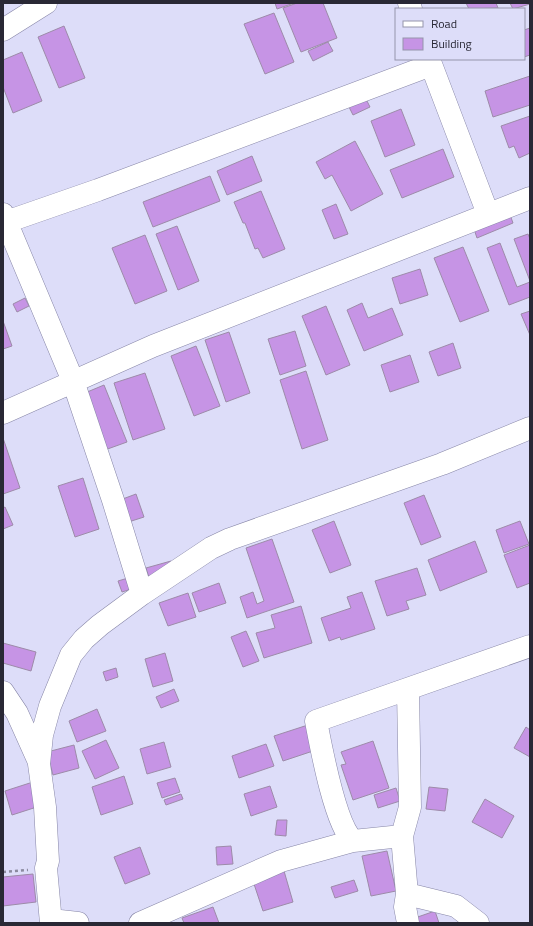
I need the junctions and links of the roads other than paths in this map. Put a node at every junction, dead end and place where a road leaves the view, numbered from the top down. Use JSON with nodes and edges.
{"nodes":[{"id":1,"x":46,"y":3,"type":"edge"},
{"id":2,"x":3,"y":30,"type":"edge"},
{"id":3,"x":430,"y":62,"type":"edge"},
{"id":4,"x":530,"y":198,"type":"edge"},
{"id":5,"x":488,"y":214,"type":"junction"},
{"id":6,"x":4,"y":218,"type":"edge"},
{"id":7,"x":73,"y":381,"type":"junction"},
{"id":8,"x":3,"y":413,"type":"edge"},
{"id":9,"x":530,"y":428,"type":"edge"},
{"id":10,"x":142,"y":594,"type":"junction"},
{"id":11,"x":530,"y":646,"type":"edge"},
{"id":12,"x":408,"y":689,"type":"junction"},
{"id":13,"x":3,"y":692,"type":"edge"},
{"id":14,"x":39,"y":764,"type":"junction"},
{"id":15,"x":402,"y":836,"type":"junction"},
{"id":16,"x":353,"y":841,"type":"junction"},
{"id":17,"x":407,"y":894,"type":"junction"},
{"id":18,"x":51,"y":922,"type":"edge"},
{"id":19,"x":78,"y":923,"type":"edge"},
{"id":20,"x":140,"y":923,"type":"edge"},
{"id":21,"x":408,"y":923,"type":"edge"},
{"id":22,"x":478,"y":923,"type":"edge"}],
"edges":[{"from":1,"to":2,"type":"street"},
{"from":3,"to":5,"type":"street"},
{"from":3,"to":6,"type":"street"},
{"from":4,"to":5,"type":"street"},
{"from":5,"to":7,"type":"street"},
{"from":6,"to":7,"type":"street"},
{"from":7,"to":8,"type":"street"},
{"from":7,"to":10,"type":"street"},
{"from":9,"to":10,"type":"street"},
{"from":10,"to":14,"type":"street"},
{"from":11,"to":12,"type":"street"},
{"from":12,"to":15,"type":"street"},
{"from":12,"to":16,"type":"street"},
{"from":13,"to":14,"type":"street"},
{"from":14,"to":18,"type":"street"},
{"from":15,"to":16,"type":"street"},
{"from":15,"to":17,"type":"street"},
{"from":16,"to":20,"type":"street"},
{"from":17,"to":21,"type":"street"},
{"from":17,"to":22,"type":"street"},
{"from":18,"to":19,"type":"street"}]}
